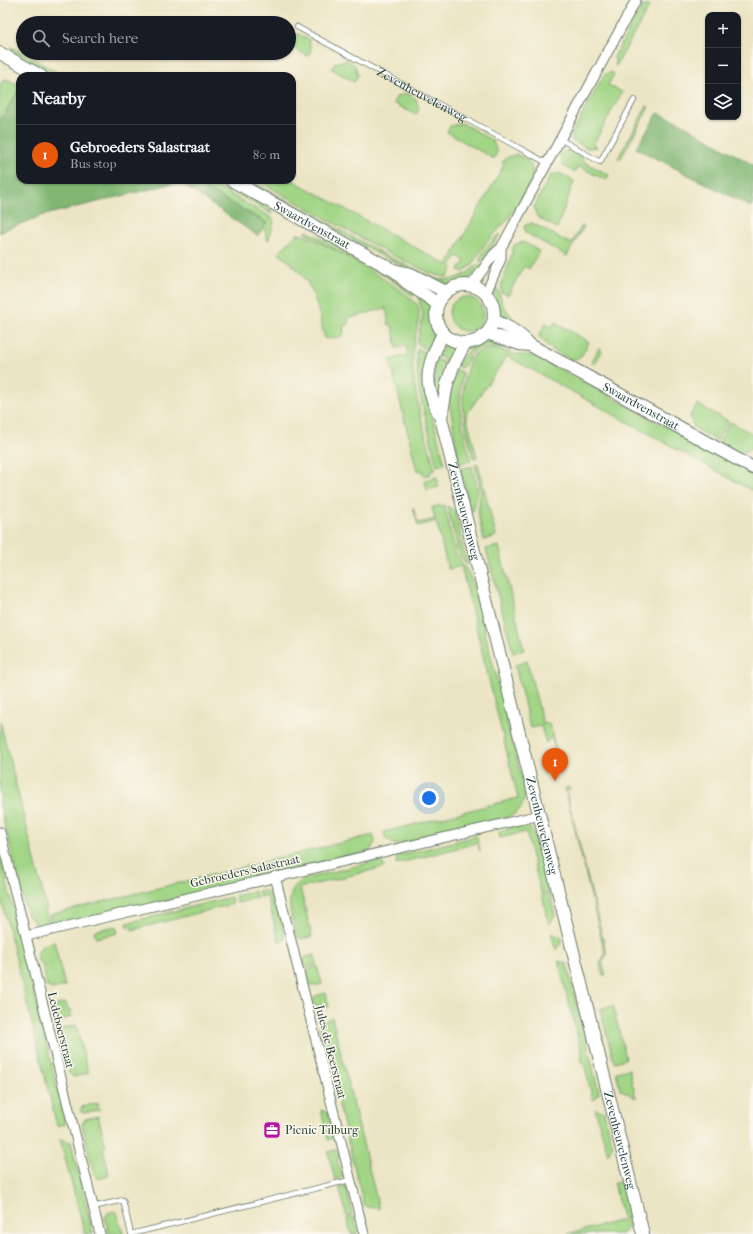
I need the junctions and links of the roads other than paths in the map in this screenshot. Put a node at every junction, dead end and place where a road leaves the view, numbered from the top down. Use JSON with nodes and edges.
{"nodes":[{"id":1,"x":636,"y":0,"type":"edge"},
{"id":2,"x":297,"y":27,"type":"dead end"},
{"id":3,"x":2,"y":57,"type":"edge"},
{"id":4,"x":34,"y":72,"type":"edge"},
{"id":5,"x":634,"y":100,"type":"dead end"},
{"id":6,"x":560,"y":139,"type":"junction"},
{"id":7,"x":546,"y":163,"type":"junction"},
{"id":8,"x":237,"y":184,"type":"edge"},
{"id":9,"x":501,"y":248,"type":"junction"},
{"id":10,"x":393,"y":270,"type":"junction"},
{"id":11,"x":471,"y":286,"type":"junction"},
{"id":12,"x":446,"y":292,"type":"junction"},
{"id":13,"x":486,"y":293,"type":"junction"},
{"id":14,"x":438,"y":304,"type":"junction"},
{"id":15,"x":494,"y":320,"type":"junction"},
{"id":16,"x":443,"y":333,"type":"junction"},
{"id":17,"x":487,"y":333,"type":"junction"},
{"id":18,"x":465,"y":343,"type":"junction"},
{"id":19,"x":530,"y":345,"type":"junction"},
{"id":20,"x":441,"y":418,"type":"junction"},
{"id":21,"x":753,"y":468,"type":"edge"},
{"id":22,"x":540,"y":815,"type":"junction"},
{"id":23,"x":0,"y":832,"type":"edge"},
{"id":24,"x":275,"y":876,"type":"junction"},
{"id":25,"x":26,"y":936,"type":"junction"},
{"id":26,"x":350,"y":1180,"type":"junction"},
{"id":27,"x":93,"y":1207,"type":"junction"},
{"id":28,"x":100,"y":1234,"type":"edge"},
{"id":29,"x":364,"y":1234,"type":"edge"},
{"id":30,"x":643,"y":1234,"type":"edge"}],
"edges":[{"from":1,"to":6,"type":"street"},
{"from":2,"to":7,"type":"lane","name":"Zevenheuvelenweg"},
{"from":3,"to":4,"type":"street"},
{"from":5,"to":6,"type":"lane"},
{"from":6,"to":7,"type":"street"},
{"from":7,"to":9,"type":"street"},
{"from":8,"to":10,"type":"street","name":"Swaardvenstraat"},
{"from":9,"to":11,"type":"street"},
{"from":9,"to":13,"type":"street"},
{"from":10,"to":12,"type":"street","name":"Swaardvenstraat"},
{"from":10,"to":14,"type":"street","name":"Swaardvenstraat"},
{"from":11,"to":12,"type":"street"},
{"from":11,"to":13,"type":"street"},
{"from":12,"to":14,"type":"street"},
{"from":13,"to":15,"type":"street"},
{"from":14,"to":16,"type":"street"},
{"from":15,"to":17,"type":"street"},
{"from":15,"to":19,"type":"street","name":"Swaardvenstraat"},
{"from":16,"to":18,"type":"street"},
{"from":16,"to":20,"type":"street","name":"Zevenheuvelenweg"},
{"from":17,"to":18,"type":"street"},
{"from":17,"to":19,"type":"street","name":"Swaardvenstraat"},
{"from":18,"to":20,"type":"street","name":"Zevenheuvelenweg"},
{"from":19,"to":21,"type":"street","name":"Swaardvenstraat"},
{"from":20,"to":22,"type":"street","name":"Zevenheuvelenweg"},
{"from":22,"to":24,"type":"street","name":"Gebroeders Salastraat"},
{"from":22,"to":30,"type":"street","name":"Zevenheuvelenweg"},
{"from":23,"to":25,"type":"street","name":"Ledeboerstraat"},
{"from":24,"to":25,"type":"street","name":"Gebroeders Salastraat"},
{"from":24,"to":26,"type":"street","name":"Jules de Beerstraat"},
{"from":25,"to":27,"type":"street","name":"Ledeboerstraat"},
{"from":26,"to":27,"type":"lane"},
{"from":26,"to":29,"type":"street","name":"Jules de Beerstraat"},
{"from":27,"to":28,"type":"street","name":"Ledeboerstraat"}]}
